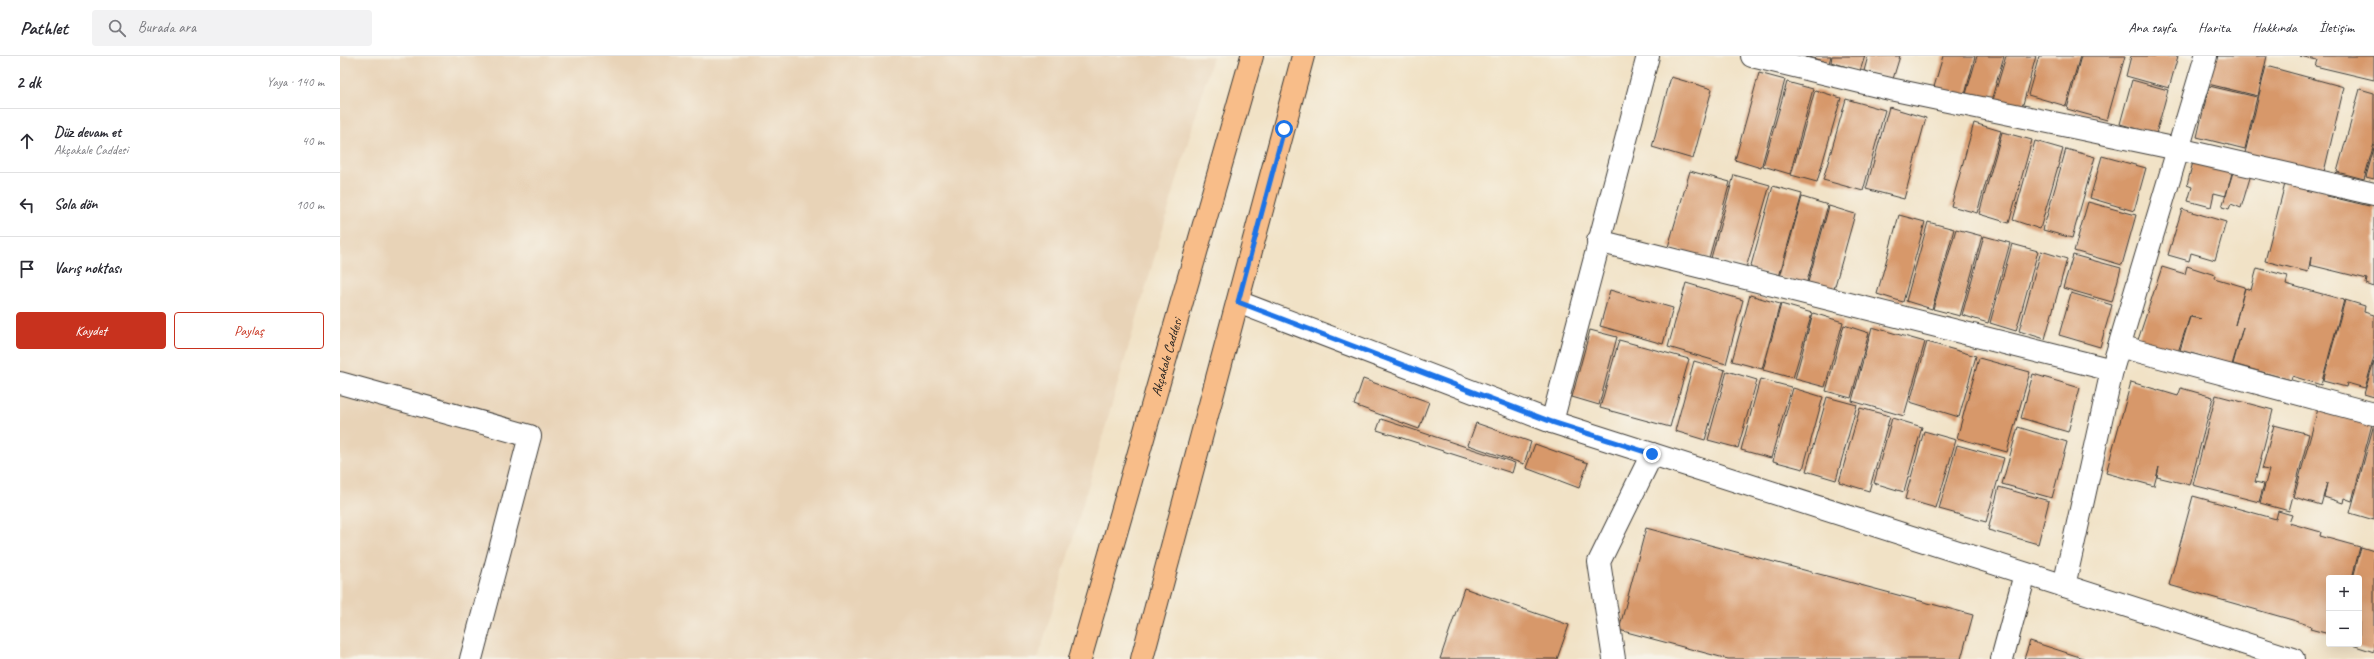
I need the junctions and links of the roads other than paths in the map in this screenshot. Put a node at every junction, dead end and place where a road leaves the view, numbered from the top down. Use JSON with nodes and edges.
{"nodes":[{"id":1,"x":1252,"y":56,"type":"edge"},
{"id":2,"x":1303,"y":56,"type":"edge"},
{"id":3,"x":1648,"y":56,"type":"edge"},
{"id":4,"x":1752,"y":56,"type":"edge"},
{"id":5,"x":2206,"y":56,"type":"edge"},
{"id":6,"x":2178,"y":148,"type":"junction"},
{"id":7,"x":2374,"y":194,"type":"edge"},
{"id":8,"x":1598,"y":241,"type":"junction"},
{"id":9,"x":1238,"y":302,"type":"junction"},
{"id":10,"x":2119,"y":346,"type":"junction"},
{"id":11,"x":2112,"y":370,"type":"junction"},
{"id":12,"x":340,"y":384,"type":"edge"},
{"id":13,"x":2374,"y":414,"type":"edge"},
{"id":14,"x":1552,"y":422,"type":"junction"},
{"id":15,"x":1652,"y":454,"type":"junction"},
{"id":16,"x":2025,"y":574,"type":"junction"},
{"id":17,"x":2064,"y":586,"type":"junction"},
{"id":18,"x":470,"y":659,"type":"edge"},
{"id":19,"x":1080,"y":659,"type":"edge"},
{"id":20,"x":1142,"y":659,"type":"edge"},
{"id":21,"x":1614,"y":659,"type":"edge"},
{"id":22,"x":2002,"y":659,"type":"edge"},
{"id":23,"x":2293,"y":659,"type":"edge"}],
"edges":[{"from":1,"to":19,"type":"main road","name":"Akçakale Caddesi"},
{"from":2,"to":9,"type":"main road"},
{"from":3,"to":8,"type":"street"},
{"from":4,"to":6,"type":"street"},
{"from":5,"to":6,"type":"street"},
{"from":6,"to":7,"type":"street"},
{"from":6,"to":10,"type":"street"},
{"from":8,"to":11,"type":"street"},
{"from":8,"to":14,"type":"street"},
{"from":9,"to":14,"type":"street"},
{"from":9,"to":20,"type":"main road"},
{"from":10,"to":11,"type":"street"},
{"from":10,"to":13,"type":"street"},
{"from":11,"to":17,"type":"street"},
{"from":12,"to":18,"type":"street"},
{"from":14,"to":15,"type":"street"},
{"from":15,"to":16,"type":"street"},
{"from":15,"to":21,"type":"street"},
{"from":16,"to":17,"type":"street"},
{"from":16,"to":22,"type":"street"},
{"from":17,"to":23,"type":"street"}]}
